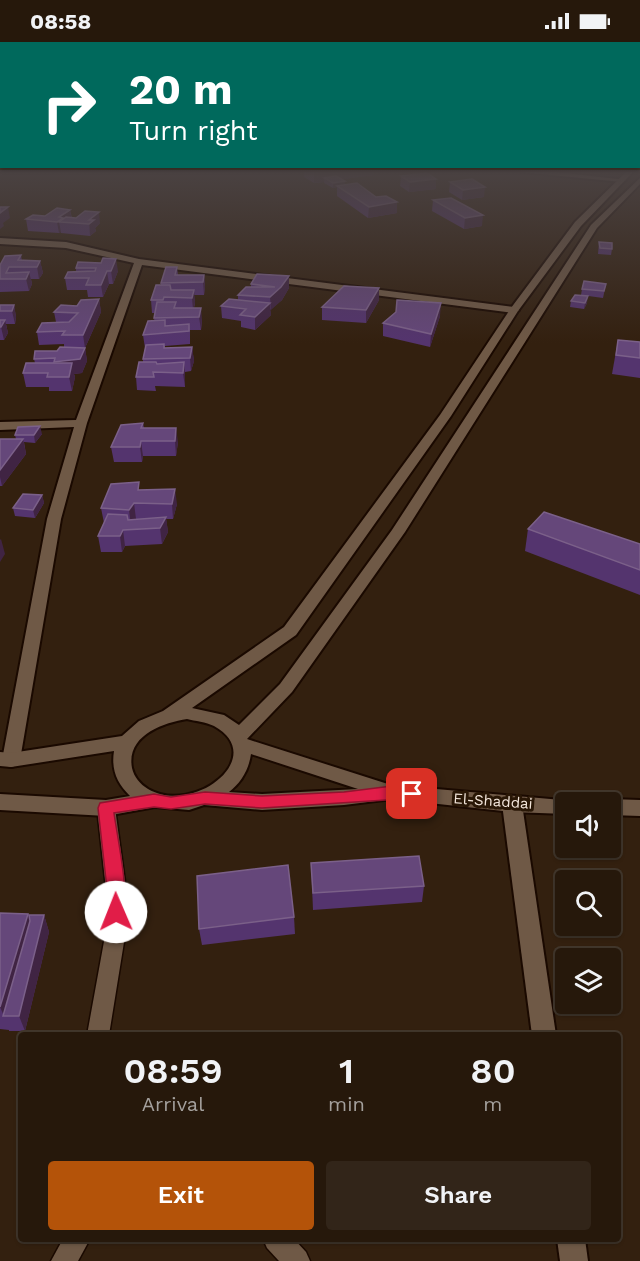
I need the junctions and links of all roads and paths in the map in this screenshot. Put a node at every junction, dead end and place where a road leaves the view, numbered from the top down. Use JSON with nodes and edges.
{"nodes":[{"id":1,"x":574,"y":229,"type":"edge"},
{"id":2,"x":592,"y":229,"type":"edge"},
{"id":3,"x":0,"y":241,"type":"edge"},
{"id":4,"x":17,"y":242,"type":"junction"},
{"id":5,"x":0,"y":250,"type":"edge"},
{"id":6,"x":139,"y":262,"type":"junction"},
{"id":7,"x":514,"y":310,"type":"junction"},
{"id":8,"x":445,"y":416,"type":"junction"},
{"id":9,"x":469,"y":421,"type":"junction"},
{"id":10,"x":81,"y":423,"type":"junction"},
{"id":11,"x":0,"y":426,"type":"edge"},
{"id":12,"x":170,"y":715,"type":"junction"},
{"id":13,"x":241,"y":741,"type":"junction"},
{"id":14,"x":128,"y":742,"type":"junction"},
{"id":15,"x":5,"y":759,"type":"edge"},
{"id":16,"x":392,"y":792,"type":"junction"},
{"id":17,"x":205,"y":798,"type":"junction"},
{"id":18,"x":154,"y":800,"type":"junction"},
{"id":19,"x":0,"y":802,"type":"edge"},
{"id":20,"x":512,"y":804,"type":"junction"},
{"id":21,"x":555,"y":806,"type":"edge"},
{"id":22,"x":621,"y":807,"type":"edge"},
{"id":23,"x":106,"y":808,"type":"junction"},
{"id":24,"x":640,"y":808,"type":"edge"},
{"id":25,"x":99,"y":1032,"type":"edge"},
{"id":26,"x":544,"y":1032,"type":"edge"},
{"id":27,"x":75,"y":1242,"type":"edge"},
{"id":28,"x":279,"y":1242,"type":"edge"},
{"id":29,"x":572,"y":1242,"type":"edge"},
{"id":30,"x":64,"y":1261,"type":"edge"},
{"id":31,"x":297,"y":1261,"type":"edge"},
{"id":32,"x":574,"y":1261,"type":"edge"}],
"edges":[{"from":1,"to":7,"type":"street"},
{"from":2,"to":9,"type":"street"},
{"from":3,"to":4,"type":"street"},
{"from":4,"to":5,"type":"street"},
{"from":4,"to":6,"type":"street"},
{"from":6,"to":7,"type":"street"},
{"from":6,"to":10,"type":"street"},
{"from":7,"to":8,"type":"street"},
{"from":8,"to":9,"type":"street"},
{"from":8,"to":12,"type":"street"},
{"from":9,"to":13,"type":"street"},
{"from":10,"to":11,"type":"street"},
{"from":10,"to":15,"type":"street"},
{"from":12,"to":13,"type":"street"},
{"from":12,"to":14,"type":"street"},
{"from":13,"to":16,"type":"street"},
{"from":13,"to":17,"type":"street"},
{"from":14,"to":15,"type":"street"},
{"from":14,"to":18,"type":"street"},
{"from":16,"to":17,"type":"street","name":"El-Shaddai"},
{"from":16,"to":20,"type":"street","name":"El-Shaddai"},
{"from":17,"to":18,"type":"street"},
{"from":18,"to":23,"type":"street"},
{"from":19,"to":23,"type":"street"},
{"from":20,"to":21,"type":"street","name":"El-Shaddai"},
{"from":20,"to":26,"type":"street"},
{"from":22,"to":24,"type":"street"},
{"from":23,"to":25,"type":"lane"},
{"from":27,"to":30,"type":"lane"},
{"from":28,"to":31,"type":"lane"},
{"from":29,"to":32,"type":"street"}]}
